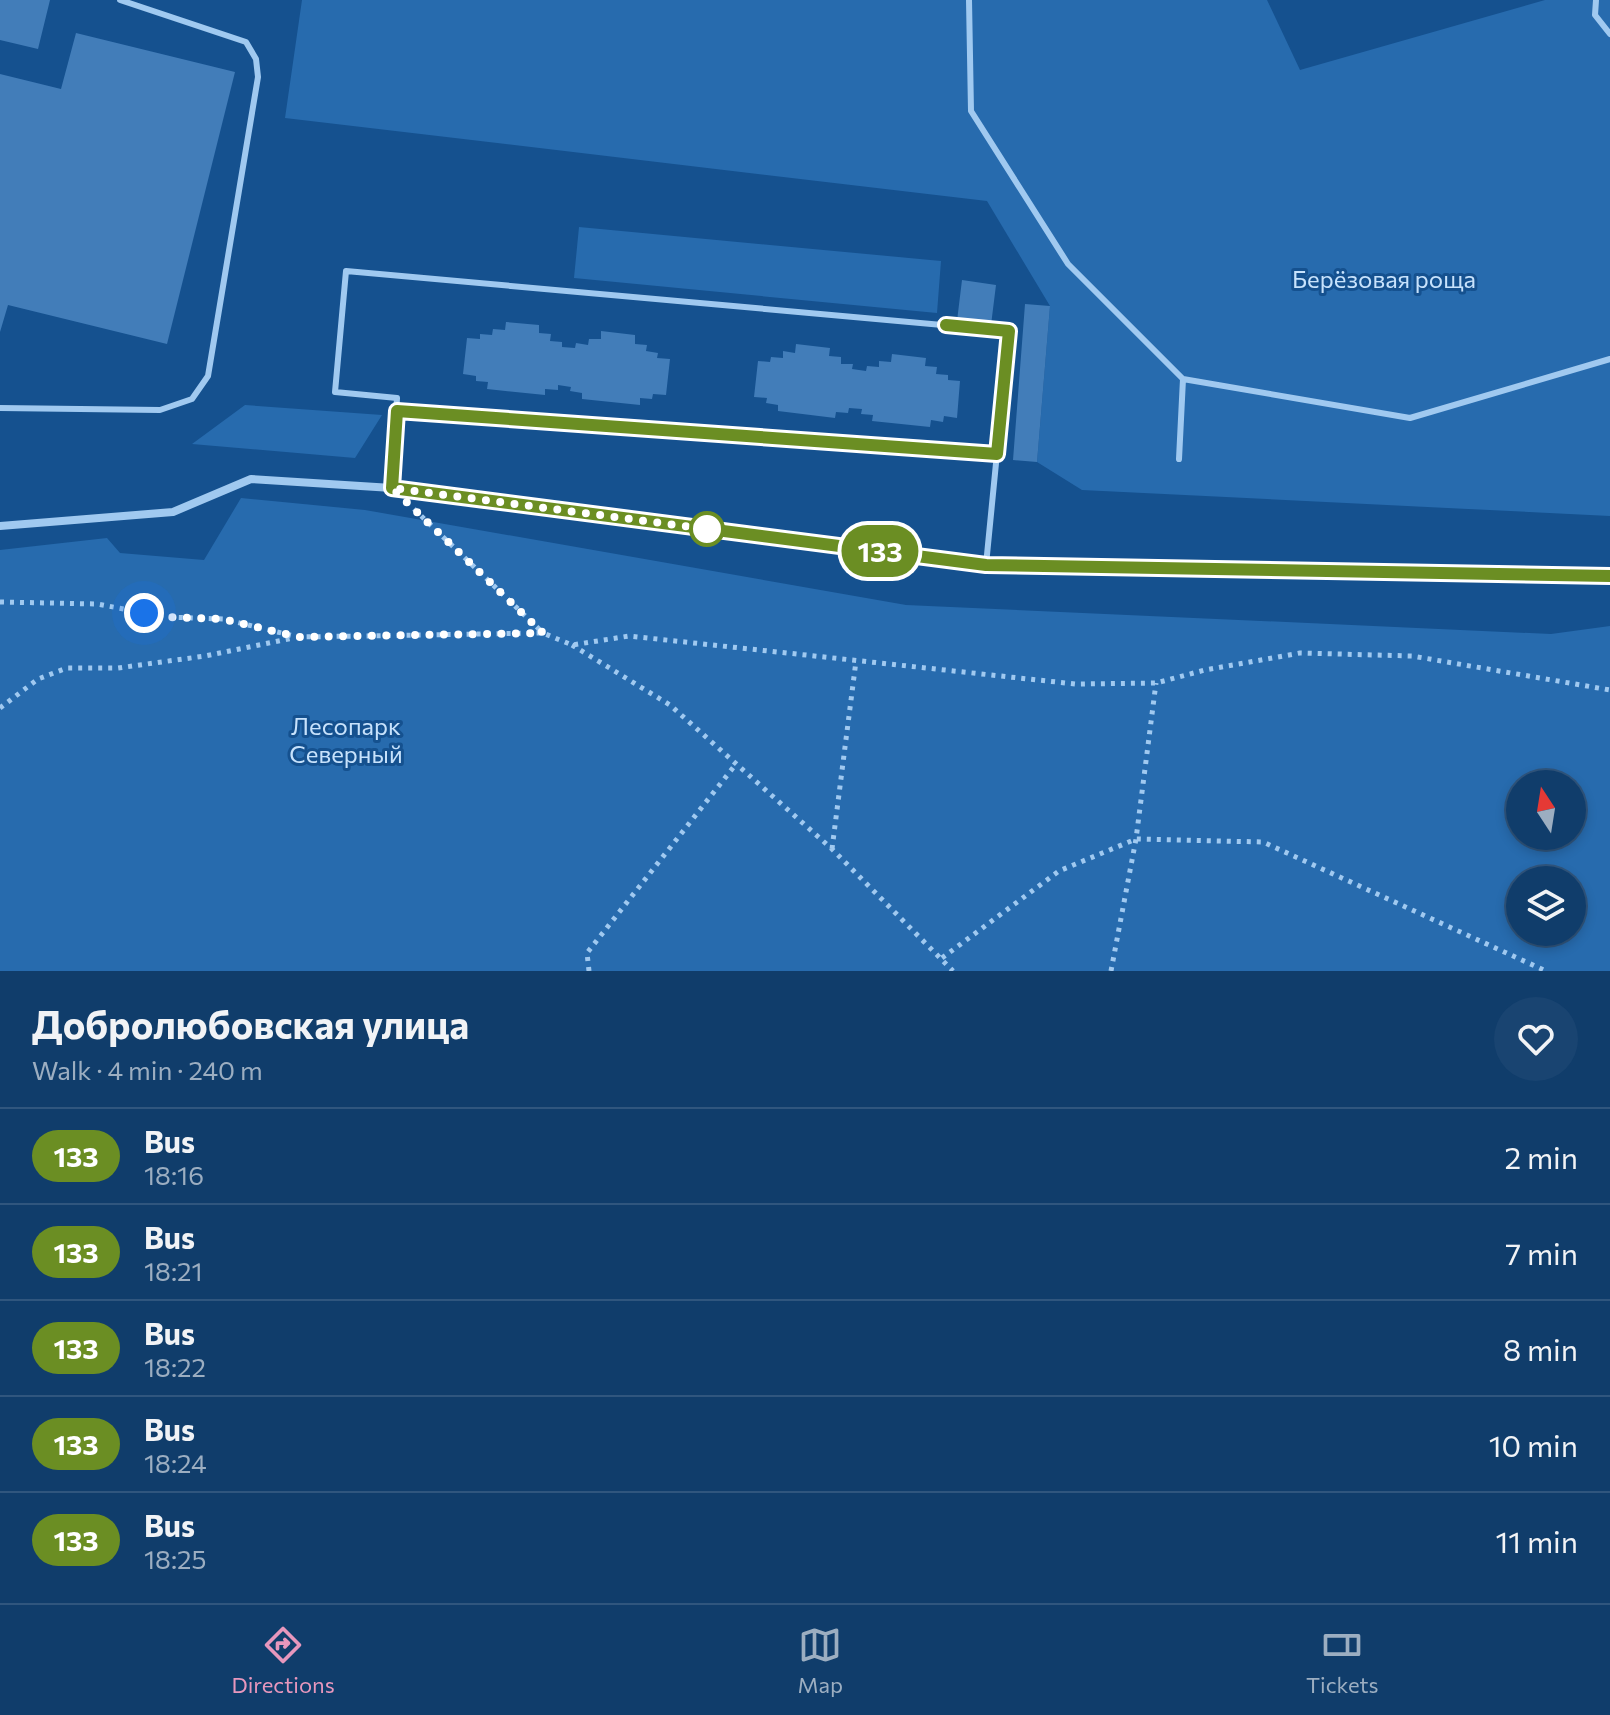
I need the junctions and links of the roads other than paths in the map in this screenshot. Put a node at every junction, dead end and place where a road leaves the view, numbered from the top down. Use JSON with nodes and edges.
{"nodes":[{"id":1,"x":120,"y":0,"type":"edge"},
{"id":2,"x":969,"y":0,"type":"edge"},
{"id":3,"x":1596,"y":0,"type":"edge"},
{"id":4,"x":1610,"y":34,"type":"edge"},
{"id":5,"x":1610,"y":359,"type":"edge"},
{"id":6,"x":1183,"y":379,"type":"junction"},
{"id":7,"x":0,"y":408,"type":"edge"},
{"id":8,"x":397,"y":411,"type":"junction"},
{"id":9,"x":997,"y":454,"type":"junction"},
{"id":10,"x":1179,"y":459,"type":"dead end"},
{"id":11,"x":392,"y":488,"type":"junction"},
{"id":12,"x":0,"y":526,"type":"edge"},
{"id":13,"x":986,"y":565,"type":"junction"},
{"id":14,"x":1610,"y":576,"type":"edge"}],
"edges":[{"from":1,"to":7,"type":"lane"},
{"from":2,"to":6,"type":"lane"},
{"from":3,"to":4,"type":"lane"},
{"from":5,"to":6,"type":"lane"},
{"from":6,"to":10,"type":"lane"},
{"from":8,"to":9,"type":"lane"},
{"from":8,"to":9,"type":"lane"},
{"from":8,"to":11,"type":"lane"},
{"from":9,"to":13,"type":"lane"},
{"from":11,"to":12,"type":"street"},
{"from":11,"to":13,"type":"street"},
{"from":13,"to":14,"type":"street"}]}
